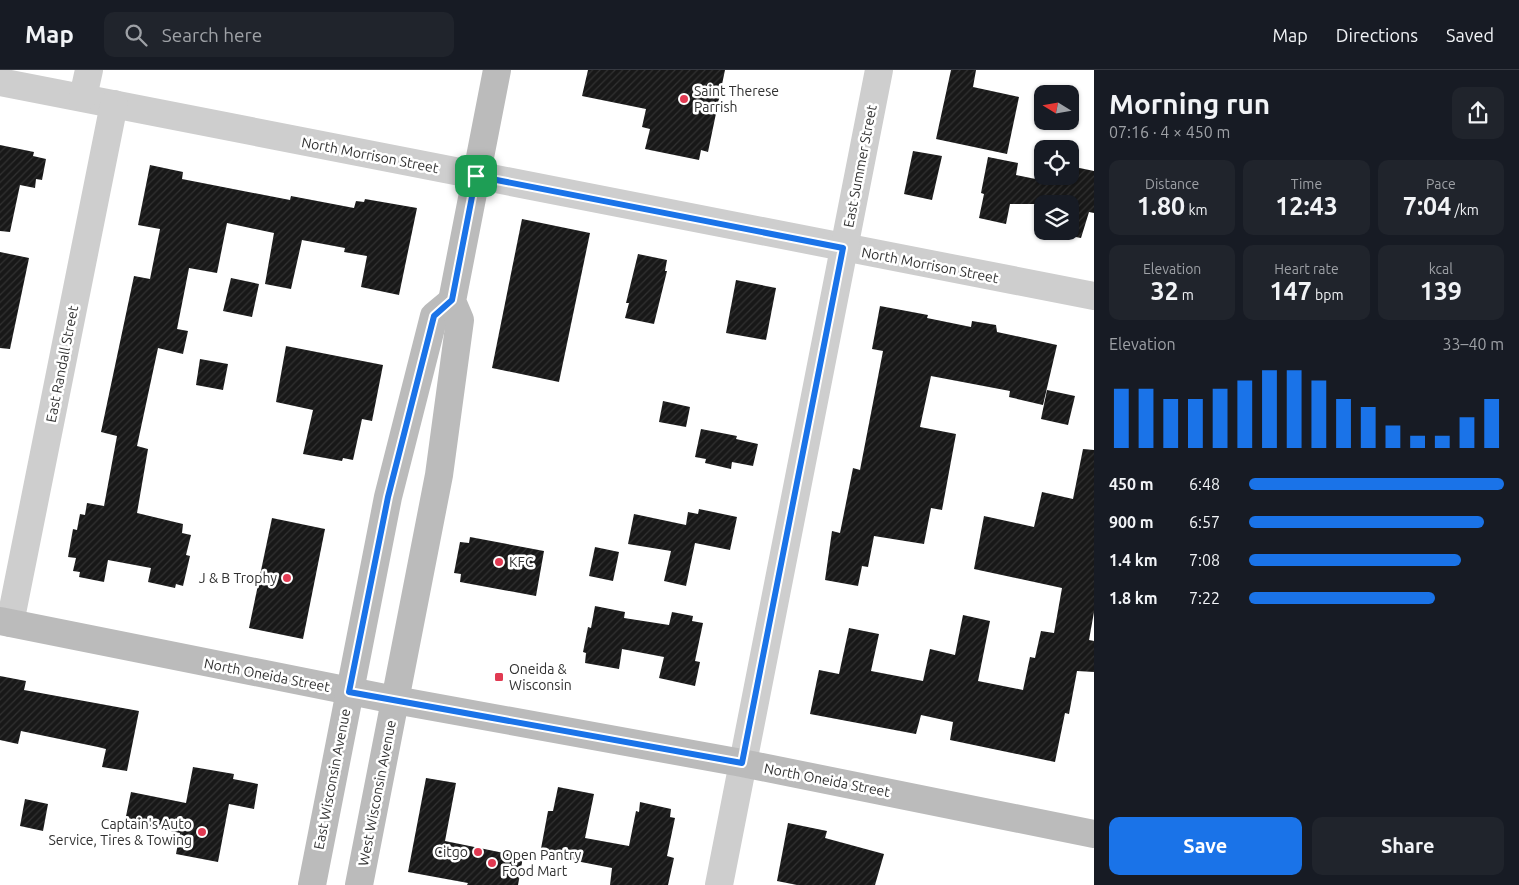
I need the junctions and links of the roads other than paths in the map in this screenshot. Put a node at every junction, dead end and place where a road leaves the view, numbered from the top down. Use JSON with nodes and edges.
{"nodes":[{"id":1,"x":89,"y":70,"type":"edge"},
{"id":2,"x":497,"y":70,"type":"edge"},
{"id":3,"x":879,"y":70,"type":"edge"},
{"id":4,"x":0,"y":82,"type":"edge"},
{"id":5,"x":83,"y":97,"type":"junction"},
{"id":6,"x":114,"y":104,"type":"junction"},
{"id":7,"x":476,"y":176,"type":"junction"},
{"id":8,"x":843,"y":248,"type":"junction"},
{"id":9,"x":1094,"y":296,"type":"edge"},
{"id":10,"x":452,"y":300,"type":"junction"},
{"id":11,"x":5,"y":622,"type":"edge"},
{"id":12,"x":349,"y":692,"type":"junction"},
{"id":13,"x":395,"y":700,"type":"junction"},
{"id":14,"x":742,"y":763,"type":"junction"},
{"id":15,"x":1094,"y":834,"type":"edge"},
{"id":16,"x":312,"y":885,"type":"edge"},
{"id":17,"x":359,"y":885,"type":"edge"},
{"id":18,"x":719,"y":885,"type":"edge"}],
"edges":[{"from":1,"to":5,"type":"street"},
{"from":2,"to":7,"type":"main road"},
{"from":3,"to":8,"type":"street","name":"East Summer Street"},
{"from":4,"to":5,"type":"street","name":"North Morrison Street"},
{"from":5,"to":6,"type":"street","name":"North Morrison Street"},
{"from":6,"to":7,"type":"street","name":"North Morrison Street"},
{"from":6,"to":11,"type":"street","name":"East Randall Street"},
{"from":7,"to":8,"type":"street","name":"North Morrison Street"},
{"from":7,"to":10,"type":"main road"},
{"from":8,"to":9,"type":"street","name":"North Morrison Street"},
{"from":8,"to":14,"type":"street","name":"East Summer Street"},
{"from":10,"to":12,"type":"main road","name":"East Wisconsin Avenue"},
{"from":10,"to":13,"type":"main road"},
{"from":11,"to":12,"type":"main road","name":"North Oneida Street"},
{"from":12,"to":13,"type":"main road","name":"North Oneida Street"},
{"from":12,"to":16,"type":"main road","name":"East Wisconsin Avenue"},
{"from":13,"to":14,"type":"main road","name":"North Oneida Street"},
{"from":13,"to":17,"type":"main road","name":"West Wisconsin Avenue"},
{"from":14,"to":15,"type":"main road","name":"North Oneida Street"},
{"from":14,"to":18,"type":"street","name":"East Summer Street"}]}
